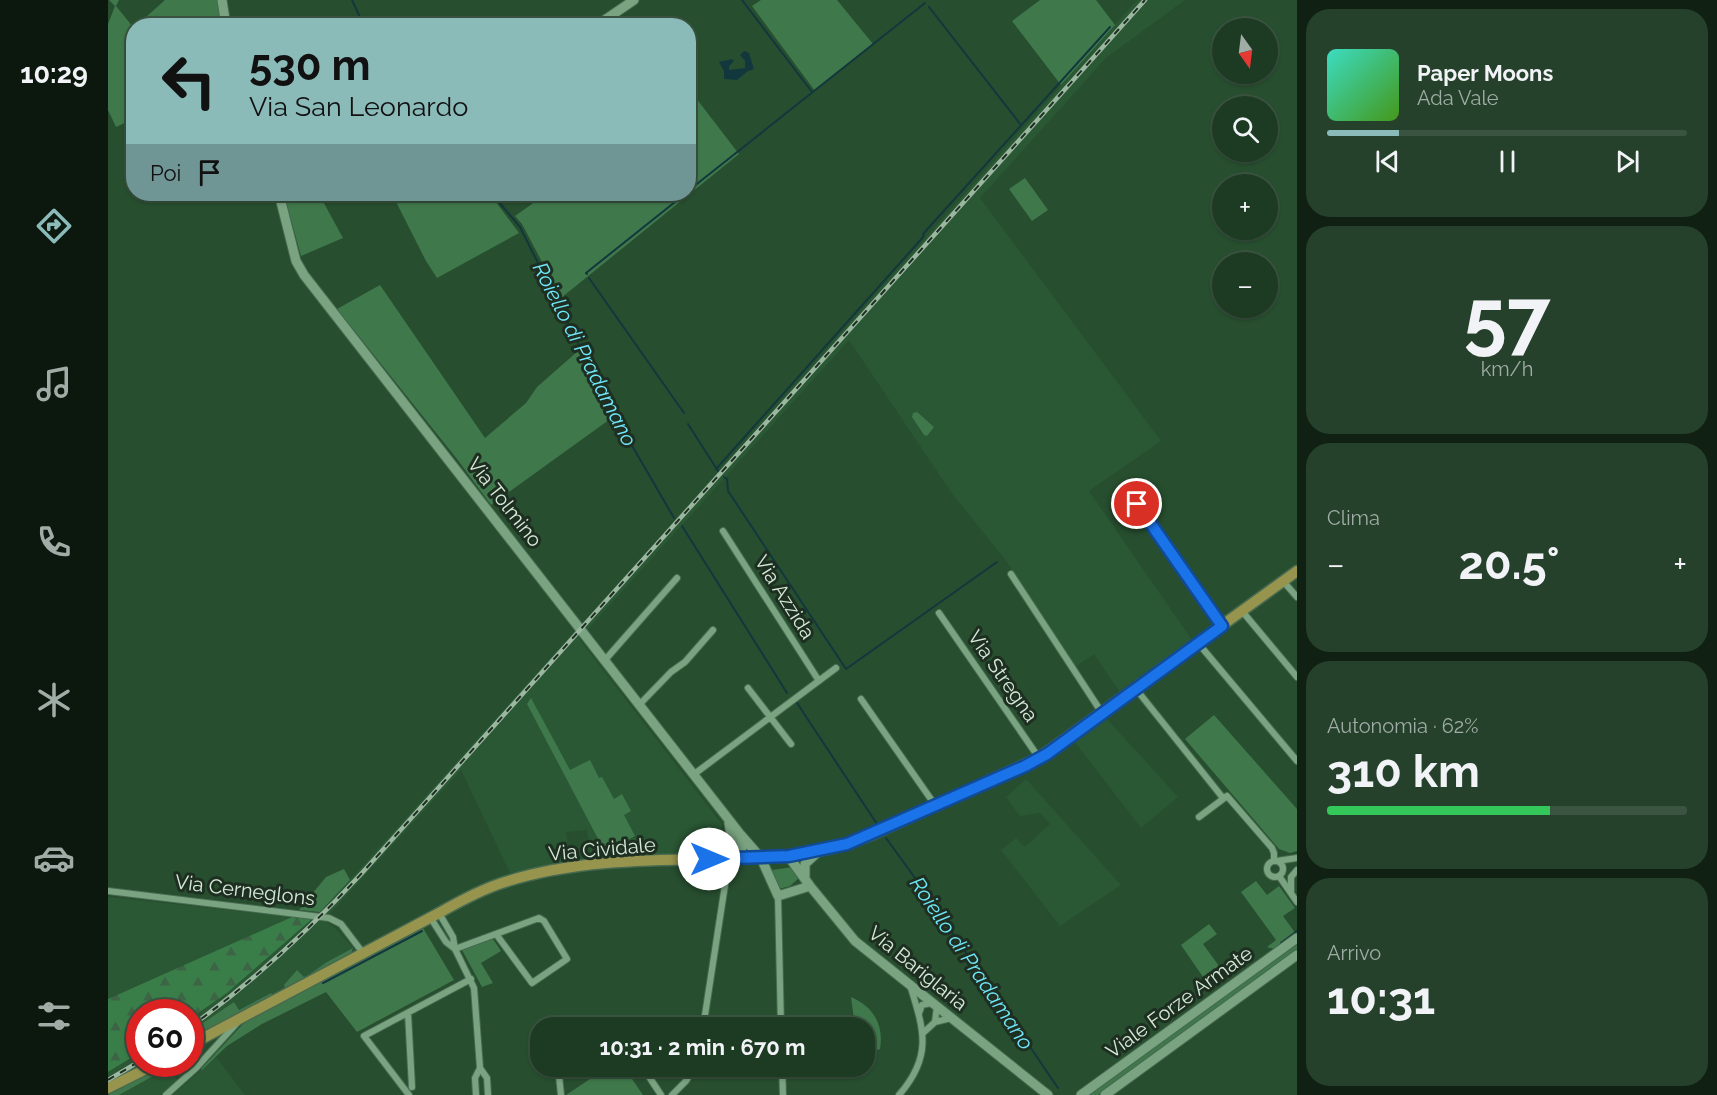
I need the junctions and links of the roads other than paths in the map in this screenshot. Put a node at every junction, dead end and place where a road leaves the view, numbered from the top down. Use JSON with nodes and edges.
{"nodes":[{"id":1,"x":222,"y":0,"type":"edge"},
{"id":2,"x":634,"y":0,"type":"edge"},
{"id":3,"x":225,"y":18,"type":"edge"},
{"id":4,"x":608,"y":18,"type":"edge"},
{"id":5,"x":281,"y":201,"type":"edge"},
{"id":6,"x":1137,"y":504,"type":"dead end"},
{"id":7,"x":723,"y":531,"type":"dead end"},
{"id":8,"x":1297,"y":571,"type":"edge"},
{"id":9,"x":1011,"y":574,"type":"dead end"},
{"id":10,"x":676,"y":578,"type":"dead end"},
{"id":11,"x":1283,"y":581,"type":"junction"},
{"id":12,"x":1297,"y":597,"type":"edge"},
{"id":13,"x":1242,"y":611,"type":"junction"},
{"id":14,"x":939,"y":613,"type":"dead end"},
{"id":15,"x":1222,"y":626,"type":"junction"},
{"id":16,"x":714,"y":630,"type":"dead end"},
{"id":17,"x":1198,"y":643,"type":"junction"},
{"id":18,"x":605,"y":660,"type":"junction"},
{"id":19,"x":836,"y":668,"type":"dead end"},
{"id":20,"x":1297,"y":677,"type":"edge"},
{"id":21,"x":819,"y":681,"type":"junction"},
{"id":22,"x":748,"y":688,"type":"dead end"},
{"id":23,"x":1136,"y":689,"type":"junction"},
{"id":24,"x":861,"y":699,"type":"dead end"},
{"id":25,"x":639,"y":705,"type":"junction"},
{"id":26,"x":1102,"y":714,"type":"junction"},
{"id":27,"x":770,"y":717,"type":"junction"},
{"id":28,"x":791,"y":744,"type":"dead end"},
{"id":29,"x":1039,"y":758,"type":"junction"},
{"id":30,"x":1297,"y":761,"type":"edge"},
{"id":31,"x":693,"y":775,"type":"junction"},
{"id":32,"x":1223,"y":798,"type":"junction"},
{"id":33,"x":935,"y":805,"type":"junction"},
{"id":34,"x":1198,"y":817,"type":"dead end"},
{"id":35,"x":736,"y":833,"type":"junction"},
{"id":36,"x":819,"y":851,"type":"junction"},
{"id":37,"x":789,"y":856,"type":"junction"},
{"id":38,"x":761,"y":858,"type":"junction"},
{"id":39,"x":1297,"y":858,"type":"edge"},
{"id":40,"x":713,"y":859,"type":"junction"},
{"id":41,"x":733,"y":859,"type":"junction"},
{"id":42,"x":1275,"y":861,"type":"junction"},
{"id":43,"x":1297,"y":870,"type":"edge"},
{"id":44,"x":1279,"y":876,"type":"junction"},
{"id":45,"x":808,"y":883,"type":"junction"},
{"id":46,"x":108,"y":891,"type":"edge"},
{"id":47,"x":778,"y":896,"type":"junction"},
{"id":48,"x":1295,"y":900,"type":"edge"},
{"id":49,"x":434,"y":915,"type":"junction"},
{"id":50,"x":496,"y":934,"type":"junction"},
{"id":51,"x":1297,"y":938,"type":"edge"},
{"id":52,"x":455,"y":949,"type":"junction"},
{"id":53,"x":363,"y":953,"type":"junction"},
{"id":54,"x":1297,"y":955,"type":"edge"},
{"id":55,"x":471,"y":979,"type":"junction"},
{"id":56,"x":910,"y":985,"type":"junction"},
{"id":57,"x":937,"y":1006,"type":"junction"},
{"id":58,"x":408,"y":1012,"type":"junction"},
{"id":59,"x":919,"y":1014,"type":"junction"},
{"id":60,"x":243,"y":1016,"type":"junction"},
{"id":61,"x":705,"y":1017,"type":"edge"},
{"id":62,"x":781,"y":1017,"type":"edge"},
{"id":63,"x":952,"y":1018,"type":"junction"},
{"id":64,"x":935,"y":1022,"type":"junction"},
{"id":65,"x":923,"y":1033,"type":"junction"},
{"id":66,"x":204,"y":1037,"type":"edge"},
{"id":67,"x":204,"y":1059,"type":"edge"},
{"id":68,"x":480,"y":1068,"type":"junction"},
{"id":69,"x":130,"y":1077,"type":"edge"},
{"id":70,"x":186,"y":1077,"type":"edge"},
{"id":71,"x":559,"y":1077,"type":"edge"},
{"id":72,"x":649,"y":1077,"type":"edge"},
{"id":73,"x":688,"y":1077,"type":"edge"},
{"id":74,"x":782,"y":1077,"type":"edge"},
{"id":75,"x":412,"y":1087,"type":"dead end"},
{"id":76,"x":108,"y":1088,"type":"edge"},
{"id":77,"x":166,"y":1095,"type":"edge"},
{"id":78,"x":409,"y":1095,"type":"edge"},
{"id":79,"x":476,"y":1095,"type":"edge"},
{"id":80,"x":488,"y":1095,"type":"edge"},
{"id":81,"x":561,"y":1095,"type":"edge"},
{"id":82,"x":661,"y":1095,"type":"edge"},
{"id":83,"x":672,"y":1095,"type":"edge"},
{"id":84,"x":783,"y":1095,"type":"edge"},
{"id":85,"x":899,"y":1095,"type":"edge"},
{"id":86,"x":1048,"y":1095,"type":"edge"},
{"id":87,"x":1081,"y":1095,"type":"edge"},
{"id":88,"x":1105,"y":1095,"type":"edge"}],
"edges":[{"from":1,"to":3,"type":"street"},
{"from":2,"to":4,"type":"street"},
{"from":5,"to":18,"type":"street","name":"Via Tolmino"},
{"from":6,"to":15,"type":"street"},
{"from":7,"to":21,"type":"street","name":"Via Azzida"},
{"from":8,"to":11,"type":"main road","name":"Via Cividale"},
{"from":9,"to":26,"type":"street"},
{"from":10,"to":18,"type":"street"},
{"from":11,"to":12,"type":"street"},
{"from":11,"to":13,"type":"main road","name":"Via Cividale"},
{"from":13,"to":15,"type":"main road","name":"Via Cividale"},
{"from":13,"to":20,"type":"street"},
{"from":14,"to":29,"type":"street","name":"Via Stregna"},
{"from":15,"to":17,"type":"main road","name":"Via Cividale"},
{"from":16,"to":25,"type":"street"},
{"from":17,"to":23,"type":"main road","name":"Via Cividale"},
{"from":17,"to":30,"type":"street"},
{"from":18,"to":25,"type":"street","name":"Via Tolmino"},
{"from":19,"to":21,"type":"street"},
{"from":21,"to":27,"type":"street"},
{"from":22,"to":27,"type":"street"},
{"from":23,"to":26,"type":"main road","name":"Via Cividale"},
{"from":23,"to":32,"type":"street"},
{"from":24,"to":33,"type":"street"},
{"from":25,"to":31,"type":"street","name":"Via Tolmino"},
{"from":26,"to":29,"type":"main road","name":"Via Cividale"},
{"from":27,"to":28,"type":"street"},
{"from":27,"to":31,"type":"street"},
{"from":29,"to":33,"type":"main road","name":"Via Cividale"},
{"from":31,"to":35,"type":"street","name":"Via Tolmino"},
{"from":32,"to":34,"type":"street"},
{"from":32,"to":42,"type":"street"},
{"from":33,"to":36,"type":"main road","name":"Via Cividale"},
{"from":35,"to":38,"type":"street","name":"Via Tolmino"},
{"from":35,"to":40,"type":"street"},
{"from":35,"to":41,"type":"street","name":"Via Tolmino"},
{"from":36,"to":37,"type":"main road","name":"Via Cividale"},
{"from":36,"to":45,"type":"street"},
{"from":37,"to":38,"type":"main road","name":"Via Cividale"},
{"from":37,"to":45,"type":"street","name":"Via Bariglaria"},
{"from":38,"to":41,"type":"main road","name":"Via Cividale"},
{"from":38,"to":47,"type":"street","name":"Via Tolmino"},
{"from":39,"to":42,"type":"street"},
{"from":40,"to":41,"type":"main road","name":"Via Cividale"},
{"from":40,"to":49,"type":"main road","name":"Via Cividale"},
{"from":41,"to":61,"type":"street"},
{"from":42,"to":44,"type":"street"},
{"from":42,"to":44,"type":"street"},
{"from":43,"to":48,"type":"street"},
{"from":44,"to":48,"type":"street"},
{"from":45,"to":47,"type":"street"},
{"from":45,"to":56,"type":"street","name":"Via Bariglaria"},
{"from":46,"to":53,"type":"street","name":"Via Cerneglons"},
{"from":47,"to":62,"type":"street"},
{"from":49,"to":52,"type":"street"},
{"from":49,"to":53,"type":"main road","name":"Via Cividale"},
{"from":50,"to":50,"type":"street"},
{"from":50,"to":52,"type":"street"},
{"from":51,"to":87,"type":"street","name":"Viale Forze Armate"},
{"from":52,"to":55,"type":"street"},
{"from":53,"to":60,"type":"main road","name":"Via Cividale"},
{"from":54,"to":88,"type":"street","name":"Viale Forze Armate"},
{"from":55,"to":58,"type":"street"},
{"from":55,"to":68,"type":"street"},
{"from":56,"to":57,"type":"street","name":"Via Bariglaria"},
{"from":56,"to":59,"type":"street"},
{"from":57,"to":59,"type":"street"},
{"from":57,"to":63,"type":"street","name":"Via Bariglaria"},
{"from":57,"to":64,"type":"street"},
{"from":58,"to":75,"type":"street"},
{"from":58,"to":78,"type":"street"},
{"from":59,"to":65,"type":"street"},
{"from":60,"to":66,"type":"main road","name":"Via Cividale"},
{"from":60,"to":67,"type":"street","name":"Via Cividale"},
{"from":63,"to":64,"type":"street"},
{"from":63,"to":86,"type":"street","name":"Via Bariglaria"},
{"from":64,"to":65,"type":"street"},
{"from":65,"to":85,"type":"street"},
{"from":68,"to":79,"type":"street"},
{"from":68,"to":80,"type":"street"},
{"from":69,"to":76,"type":"main road"},
{"from":70,"to":77,"type":"street","name":"Via Cividale"},
{"from":71,"to":81,"type":"street"},
{"from":72,"to":82,"type":"street"},
{"from":73,"to":83,"type":"street"},
{"from":74,"to":84,"type":"street"}]}
